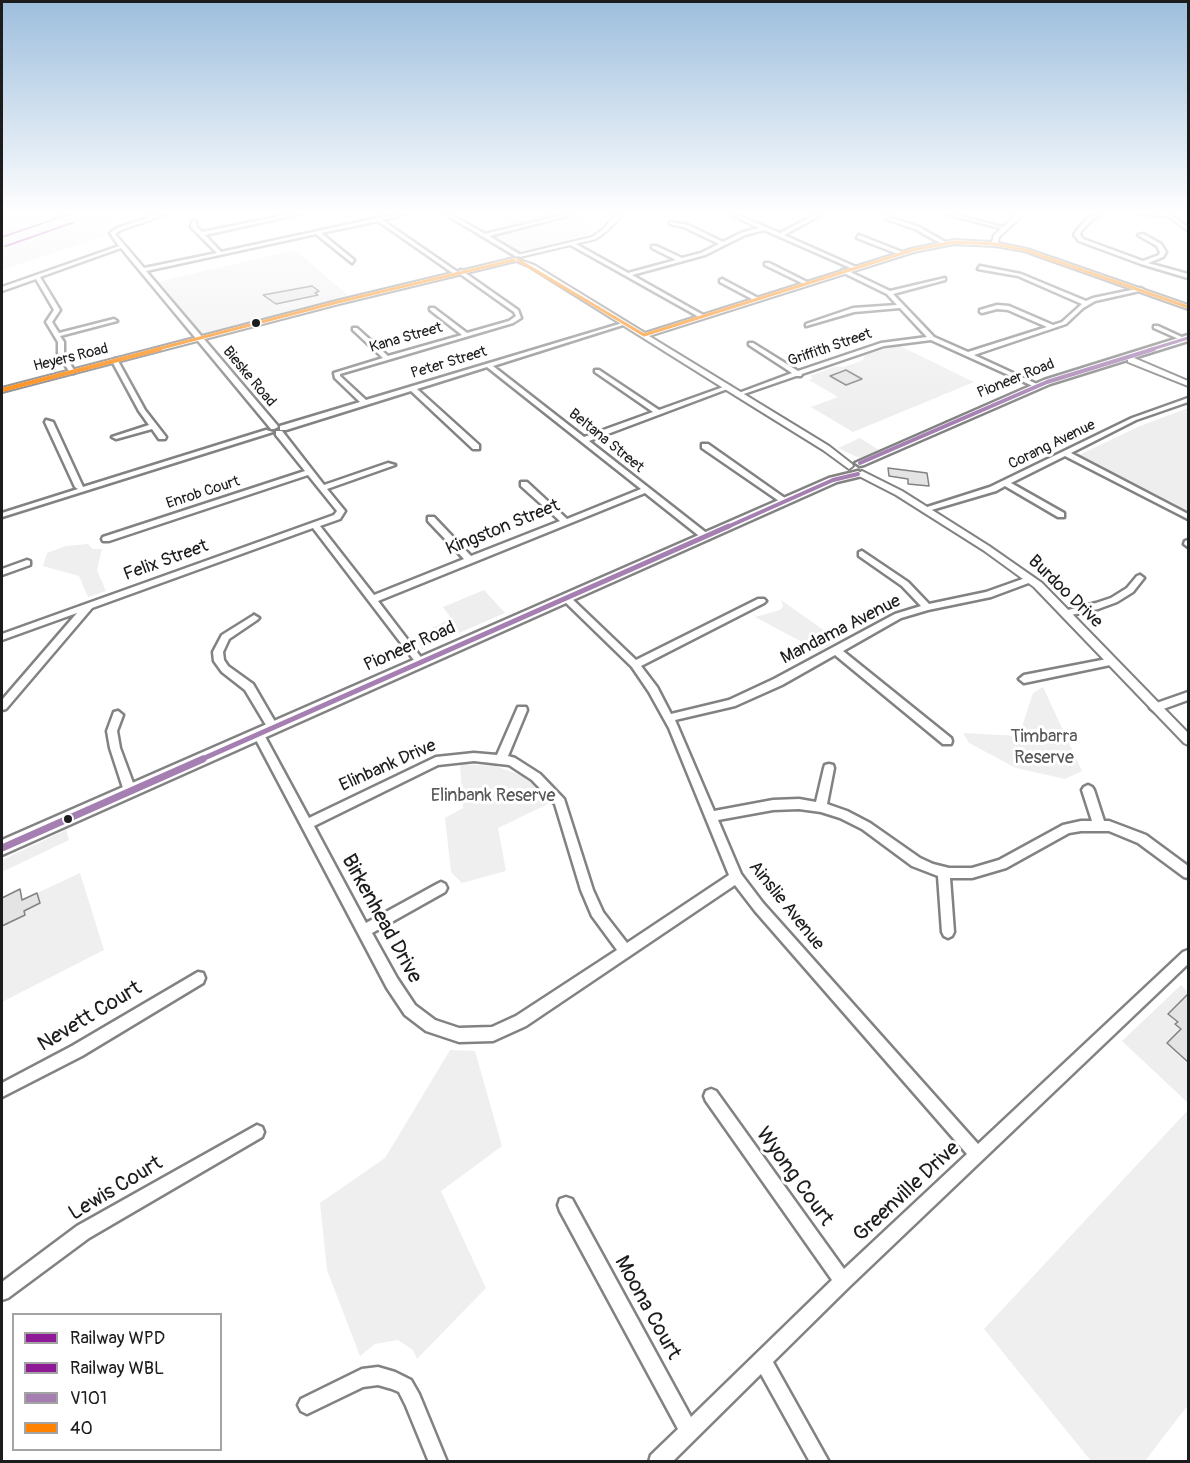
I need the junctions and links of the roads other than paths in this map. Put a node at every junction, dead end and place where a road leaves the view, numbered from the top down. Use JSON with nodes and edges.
{"nodes":[{"id":1,"x":20,"y":282,"type":"edge"},
{"id":2,"x":41,"y":282,"type":"edge"},
{"id":3,"x":153,"y":282,"type":"edge"},
{"id":4,"x":418,"y":282,"type":"edge"},
{"id":5,"x":473,"y":282,"type":"edge"},
{"id":6,"x":558,"y":282,"type":"edge"},
{"id":7,"x":641,"y":282,"type":"edge"},
{"id":8,"x":724,"y":282,"type":"edge"},
{"id":9,"x":867,"y":282,"type":"edge"},
{"id":10,"x":933,"y":282,"type":"edge"},
{"id":11,"x":1035,"y":282,"type":"edge"},
{"id":12,"x":1119,"y":282,"type":"edge"},
{"id":13,"x":806,"y":283,"type":"edge"},
{"id":14,"x":2,"y":289,"type":"edge"},
{"id":15,"x":1141,"y":290,"type":"junction"},
{"id":16,"x":889,"y":293,"type":"junction"},
{"id":17,"x":756,"y":299,"type":"junction"},
{"id":18,"x":1085,"y":303,"type":"junction"},
{"id":19,"x":902,"y":306,"type":"junction"},
{"id":20,"x":1188,"y":308,"type":"edge"},
{"id":21,"x":432,"y":309,"type":"dead end"},
{"id":22,"x":982,"y":311,"type":"dead end"},
{"id":23,"x":701,"y":316,"type":"junction"},
{"id":24,"x":114,"y":321,"type":"dead end"},
{"id":25,"x":624,"y":323,"type":"junction"},
{"id":26,"x":808,"y":325,"type":"dead end"},
{"id":27,"x":1053,"y":327,"type":"junction"},
{"id":28,"x":1155,"y":327,"type":"dead end"},
{"id":29,"x":355,"y":329,"type":"dead end"},
{"id":30,"x":57,"y":335,"type":"junction"},
{"id":31,"x":466,"y":335,"type":"junction"},
{"id":32,"x":644,"y":335,"type":"junction"},
{"id":33,"x":932,"y":338,"type":"junction"},
{"id":34,"x":199,"y":339,"type":"junction"},
{"id":35,"x":1187,"y":340,"type":"edge"},
{"id":36,"x":751,"y":344,"type":"dead end"},
{"id":37,"x":969,"y":354,"type":"junction"},
{"id":38,"x":386,"y":357,"type":"junction"},
{"id":39,"x":1128,"y":358,"type":"junction"},
{"id":40,"x":115,"y":361,"type":"junction"},
{"id":41,"x":489,"y":365,"type":"junction"},
{"id":42,"x":597,"y":370,"type":"dead end"},
{"id":43,"x":72,"y":372,"type":"junction"},
{"id":44,"x":799,"y":375,"type":"junction"},
{"id":45,"x":1188,"y":384,"type":"edge"},
{"id":46,"x":728,"y":387,"type":"junction"},
{"id":47,"x":412,"y":388,"type":"junction"},
{"id":48,"x":1040,"y":388,"type":"junction"},
{"id":49,"x":2,"y":390,"type":"edge"},
{"id":50,"x":739,"y":394,"type":"junction"},
{"id":51,"x":1188,"y":400,"type":"edge"},
{"id":52,"x":365,"y":403,"type":"junction"},
{"id":53,"x":658,"y":412,"type":"junction"},
{"id":54,"x":50,"y":423,"type":"dead end"},
{"id":55,"x":153,"y":426,"type":"junction"},
{"id":56,"x":276,"y":430,"type":"junction"},
{"id":57,"x":116,"y":437,"type":"dead end"},
{"id":58,"x":162,"y":437,"type":"dead end"},
{"id":59,"x":584,"y":440,"type":"junction"},
{"id":60,"x":705,"y":446,"type":"dead end"},
{"id":61,"x":476,"y":447,"type":"dead end"},
{"id":62,"x":1065,"y":453,"type":"junction"},
{"id":63,"x":391,"y":465,"type":"dead end"},
{"id":64,"x":859,"y":468,"type":"junction"},
{"id":65,"x":309,"y":472,"type":"junction"},
{"id":66,"x":1005,"y":483,"type":"junction"},
{"id":67,"x":524,"y":484,"type":"dead end"},
{"id":68,"x":79,"y":487,"type":"dead end"},
{"id":69,"x":322,"y":488,"type":"junction"},
{"id":70,"x":646,"y":490,"type":"junction"},
{"id":71,"x":785,"y":501,"type":"junction"},
{"id":72,"x":925,"y":509,"type":"junction"},
{"id":73,"x":341,"y":514,"type":"joint"},
{"id":74,"x":2,"y":515,"type":"edge"},
{"id":75,"x":1061,"y":515,"type":"dead end"},
{"id":76,"x":1188,"y":517,"type":"edge"},
{"id":77,"x":431,"y":519,"type":"dead end"},
{"id":78,"x":565,"y":521,"type":"junction"},
{"id":79,"x":315,"y":525,"type":"junction"},
{"id":80,"x":706,"y":537,"type":"junction"},
{"id":81,"x":106,"y":539,"type":"dead end"},
{"id":82,"x":862,"y":554,"type":"dead end"},
{"id":83,"x":469,"y":560,"type":"junction"},
{"id":84,"x":27,"y":563,"type":"dead end"},
{"id":85,"x":2,"y":572,"type":"edge"},
{"id":86,"x":1140,"y":578,"type":"dead end"},
{"id":87,"x":1031,"y":579,"type":"junction"},
{"id":88,"x":566,"y":598,"type":"junction"},
{"id":89,"x":373,"y":600,"type":"junction"},
{"id":90,"x":761,"y":601,"type":"dead end"},
{"id":91,"x":89,"y":606,"type":"junction"},
{"id":92,"x":927,"y":607,"type":"junction"},
{"id":93,"x":1067,"y":613,"type":"junction"},
{"id":94,"x":254,"y":618,"type":"dead end"},
{"id":95,"x":2,"y":637,"type":"edge"},
{"id":96,"x":836,"y":650,"type":"junction"},
{"id":97,"x":420,"y":662,"type":"junction"},
{"id":98,"x":1112,"y":662,"type":"junction"},
{"id":99,"x":635,"y":665,"type":"junction"},
{"id":100,"x":1024,"y":679,"type":"dead end"},
{"id":101,"x":1188,"y":696,"type":"edge"},
{"id":102,"x":2,"y":706,"type":"edge"},
{"id":103,"x":1155,"y":708,"type":"junction"},
{"id":104,"x":522,"y":710,"type":"dead end"},
{"id":105,"x":118,"y":715,"type":"dead end"},
{"id":106,"x":669,"y":718,"type":"junction"},
{"id":107,"x":273,"y":727,"type":"junction"},
{"id":108,"x":258,"y":734,"type":"junction"},
{"id":109,"x":1188,"y":740,"type":"edge"},
{"id":110,"x":947,"y":741,"type":"dead end"},
{"id":111,"x":501,"y":759,"type":"junction"},
{"id":112,"x":829,"y":768,"type":"dead end"},
{"id":113,"x":1088,"y":790,"type":"dead end"},
{"id":114,"x":130,"y":791,"type":"junction"},
{"id":115,"x":821,"y":807,"type":"junction"},
{"id":116,"x":713,"y":816,"type":"junction"},
{"id":117,"x":307,"y":824,"type":"junction"},
{"id":118,"x":1098,"y":825,"type":"junction"},
{"id":119,"x":2,"y":848,"type":"edge"},
{"id":120,"x":944,"y":872,"type":"junction"},
{"id":121,"x":1188,"y":873,"type":"edge"},
{"id":122,"x":736,"y":876,"type":"junction"},
{"id":123,"x":441,"y":888,"type":"dead end"},
{"id":124,"x":364,"y":931,"type":"junction"},
{"id":125,"x":948,"y":932,"type":"dead end"},
{"id":126,"x":625,"y":950,"type":"junction"},
{"id":127,"x":1188,"y":956,"type":"edge"},
{"id":128,"x":198,"y":978,"type":"dead end"},
{"id":129,"x":2,"y":1090,"type":"edge"},
{"id":130,"x":711,"y":1096,"type":"dead end"},
{"id":131,"x":258,"y":1132,"type":"dead end"},
{"id":132,"x":977,"y":1154,"type":"junction"},
{"id":133,"x":566,"y":1206,"type":"dead end"},
{"id":134,"x":843,"y":1281,"type":"junction"},
{"id":135,"x":2,"y":1292,"type":"edge"},
{"id":136,"x":763,"y":1361,"type":"junction"},
{"id":137,"x":307,"y":1405,"type":"dead end"},
{"id":138,"x":689,"y":1431,"type":"junction"},
{"id":139,"x":438,"y":1461,"type":"edge"},
{"id":140,"x":658,"y":1461,"type":"edge"},
{"id":141,"x":820,"y":1461,"type":"edge"}],
"edges":[{"from":1,"to":14,"type":"street"},
{"from":2,"to":30,"type":"street"},
{"from":3,"to":34,"type":"street","name":"Bieske Road"},
{"from":4,"to":34,"type":"street","name":"Heyers Road"},
{"from":5,"to":31,"type":"street","name":"Kana Street"},
{"from":6,"to":25,"type":"street","name":"Burdoo Drive"},
{"from":7,"to":23,"type":"street"},
{"from":8,"to":17,"type":"street"},
{"from":9,"to":16,"type":"street"},
{"from":10,"to":16,"type":"street"},
{"from":11,"to":18,"type":"street"},
{"from":12,"to":15,"type":"street"},
{"from":13,"to":17,"type":"street"},
{"from":15,"to":18,"type":"street"},
{"from":15,"to":20,"type":"street"},
{"from":16,"to":19,"type":"street"},
{"from":17,"to":23,"type":"street"},
{"from":18,"to":27,"type":"street"},
{"from":19,"to":26,"type":"street"},
{"from":19,"to":33,"type":"street"},
{"from":21,"to":31,"type":"street"},
{"from":22,"to":27,"type":"street"},
{"from":23,"to":32,"type":"street"},
{"from":24,"to":30,"type":"street"},
{"from":25,"to":32,"type":"street","name":"Burdoo Drive"},
{"from":25,"to":41,"type":"street","name":"Peter Street"},
{"from":27,"to":37,"type":"street"},
{"from":28,"to":35,"type":"street"},
{"from":29,"to":38,"type":"street"},
{"from":30,"to":43,"type":"street"},
{"from":31,"to":38,"type":"street","name":"Kana Street"},
{"from":32,"to":46,"type":"street","name":"Burdoo Drive"},
{"from":33,"to":37,"type":"street"},
{"from":33,"to":44,"type":"street","name":"Griffith Street"},
{"from":34,"to":40,"type":"street","name":"Heyers Road"},
{"from":34,"to":56,"type":"street","name":"Bieske Road"},
{"from":35,"to":39,"type":"main road","name":"Pioneer Road"},
{"from":36,"to":44,"type":"street"},
{"from":37,"to":48,"type":"street"},
{"from":38,"to":52,"type":"street","name":"Kana Street"},
{"from":39,"to":45,"type":"street"},
{"from":39,"to":48,"type":"main road","name":"Pioneer Road"},
{"from":40,"to":43,"type":"street","name":"Heyers Road"},
{"from":40,"to":55,"type":"street"},
{"from":41,"to":47,"type":"street","name":"Peter Street"},
{"from":41,"to":59,"type":"street","name":"Beltana Street"},
{"from":42,"to":53,"type":"street"},
{"from":43,"to":49,"type":"street","name":"Heyers Road"},
{"from":44,"to":50,"type":"street","name":"Griffith Street"},
{"from":46,"to":50,"type":"street","name":"Burdoo Drive"},
{"from":46,"to":53,"type":"street"},
{"from":47,"to":52,"type":"street","name":"Peter Street"},
{"from":47,"to":61,"type":"street"},
{"from":48,"to":64,"type":"main road","name":"Pioneer Road"},
{"from":50,"to":64,"type":"street","name":"Burdoo Drive"},
{"from":51,"to":62,"type":"street","name":"Corang Avenue"},
{"from":52,"to":56,"type":"street","name":"Peter Street"},
{"from":53,"to":59,"type":"street"},
{"from":54,"to":68,"type":"street"},
{"from":55,"to":57,"type":"street"},
{"from":55,"to":58,"type":"street"},
{"from":56,"to":65,"type":"street","name":"Bieske Road"},
{"from":56,"to":74,"type":"street","name":"Peter Street"},
{"from":59,"to":70,"type":"street","name":"Beltana Street"},
{"from":60,"to":71,"type":"street"},
{"from":62,"to":66,"type":"street","name":"Corang Avenue"},
{"from":62,"to":76,"type":"street"},
{"from":63,"to":69,"type":"street"},
{"from":64,"to":71,"type":"main road","name":"Pioneer Road"},
{"from":64,"to":72,"type":"street","name":"Burdoo Drive"},
{"from":65,"to":69,"type":"street","name":"Bieske Road"},
{"from":65,"to":81,"type":"street","name":"Enrob Court"},
{"from":66,"to":72,"type":"street","name":"Corang Avenue"},
{"from":66,"to":75,"type":"street"},
{"from":67,"to":78,"type":"street"},
{"from":69,"to":73,"type":"street","name":"Bieske Road"},
{"from":70,"to":78,"type":"street","name":"Kingston Street"},
{"from":70,"to":80,"type":"street","name":"Beltana Street"},
{"from":71,"to":80,"type":"main road","name":"Pioneer Road"},
{"from":72,"to":87,"type":"street","name":"Burdoo Drive"},
{"from":73,"to":79,"type":"street","name":"Felix Street"},
{"from":77,"to":83,"type":"street"},
{"from":78,"to":83,"type":"street","name":"Kingston Street"},
{"from":79,"to":89,"type":"street"},
{"from":79,"to":91,"type":"street","name":"Felix Street"},
{"from":80,"to":88,"type":"main road","name":"Pioneer Road"},
{"from":82,"to":92,"type":"street"},
{"from":83,"to":89,"type":"street","name":"Kingston Street"},
{"from":84,"to":85,"type":"street"},
{"from":86,"to":93,"type":"street"},
{"from":87,"to":92,"type":"street","name":"Mandama Avenue"},
{"from":87,"to":93,"type":"street","name":"Burdoo Drive"},
{"from":88,"to":97,"type":"main road","name":"Pioneer Road"},
{"from":88,"to":99,"type":"street","name":"Ainslie Avenue"},
{"from":89,"to":97,"type":"street"},
{"from":90,"to":99,"type":"street"},
{"from":91,"to":95,"type":"street","name":"Felix Street"},
{"from":91,"to":102,"type":"street"},
{"from":92,"to":96,"type":"street","name":"Mandama Avenue"},
{"from":93,"to":98,"type":"street","name":"Burdoo Drive"},
{"from":94,"to":107,"type":"street"},
{"from":96,"to":106,"type":"street","name":"Mandama Avenue"},
{"from":96,"to":110,"type":"street"},
{"from":97,"to":107,"type":"main road","name":"Pioneer Road"},
{"from":98,"to":100,"type":"street"},
{"from":98,"to":103,"type":"street","name":"Burdoo Drive"},
{"from":99,"to":106,"type":"street","name":"Ainslie Avenue"},
{"from":101,"to":103,"type":"street"},
{"from":103,"to":109,"type":"street","name":"Burdoo Drive"},
{"from":104,"to":111,"type":"street"},
{"from":105,"to":114,"type":"street"},
{"from":106,"to":116,"type":"street","name":"Ainslie Avenue"},
{"from":107,"to":108,"type":"main road","name":"Pioneer Road"},
{"from":108,"to":114,"type":"main road","name":"Pioneer Road"},
{"from":108,"to":117,"type":"street","name":"Birkenhead Drive"},
{"from":111,"to":117,"type":"street","name":"Elinbank Drive"},
{"from":111,"to":126,"type":"street","name":"Elinbank Drive"},
{"from":112,"to":115,"type":"street"},
{"from":113,"to":118,"type":"street"},
{"from":114,"to":119,"type":"main road","name":"Pioneer Road"},
{"from":115,"to":116,"type":"street"},
{"from":115,"to":120,"type":"street"},
{"from":116,"to":122,"type":"street","name":"Ainslie Avenue"},
{"from":117,"to":124,"type":"street","name":"Birkenhead Drive"},
{"from":118,"to":120,"type":"street"},
{"from":118,"to":121,"type":"street"},
{"from":120,"to":125,"type":"street"},
{"from":122,"to":126,"type":"street","name":"Birkenhead Drive"},
{"from":122,"to":132,"type":"street","name":"Ainslie Avenue"},
{"from":123,"to":124,"type":"street"},
{"from":124,"to":126,"type":"street","name":"Birkenhead Drive"},
{"from":127,"to":132,"type":"street","name":"Greenville Drive"},
{"from":128,"to":129,"type":"street","name":"Nevett Court"},
{"from":130,"to":134,"type":"street","name":"Wyong Court"},
{"from":131,"to":135,"type":"street","name":"Lewis Court"},
{"from":132,"to":134,"type":"street","name":"Greenville Drive"},
{"from":133,"to":138,"type":"street","name":"Moona Court"},
{"from":134,"to":136,"type":"street","name":"Greenville Drive"},
{"from":136,"to":138,"type":"street","name":"Greenville Drive"},
{"from":136,"to":141,"type":"street"},
{"from":137,"to":139,"type":"street"},
{"from":138,"to":140,"type":"street","name":"Greenville Drive"}]}
